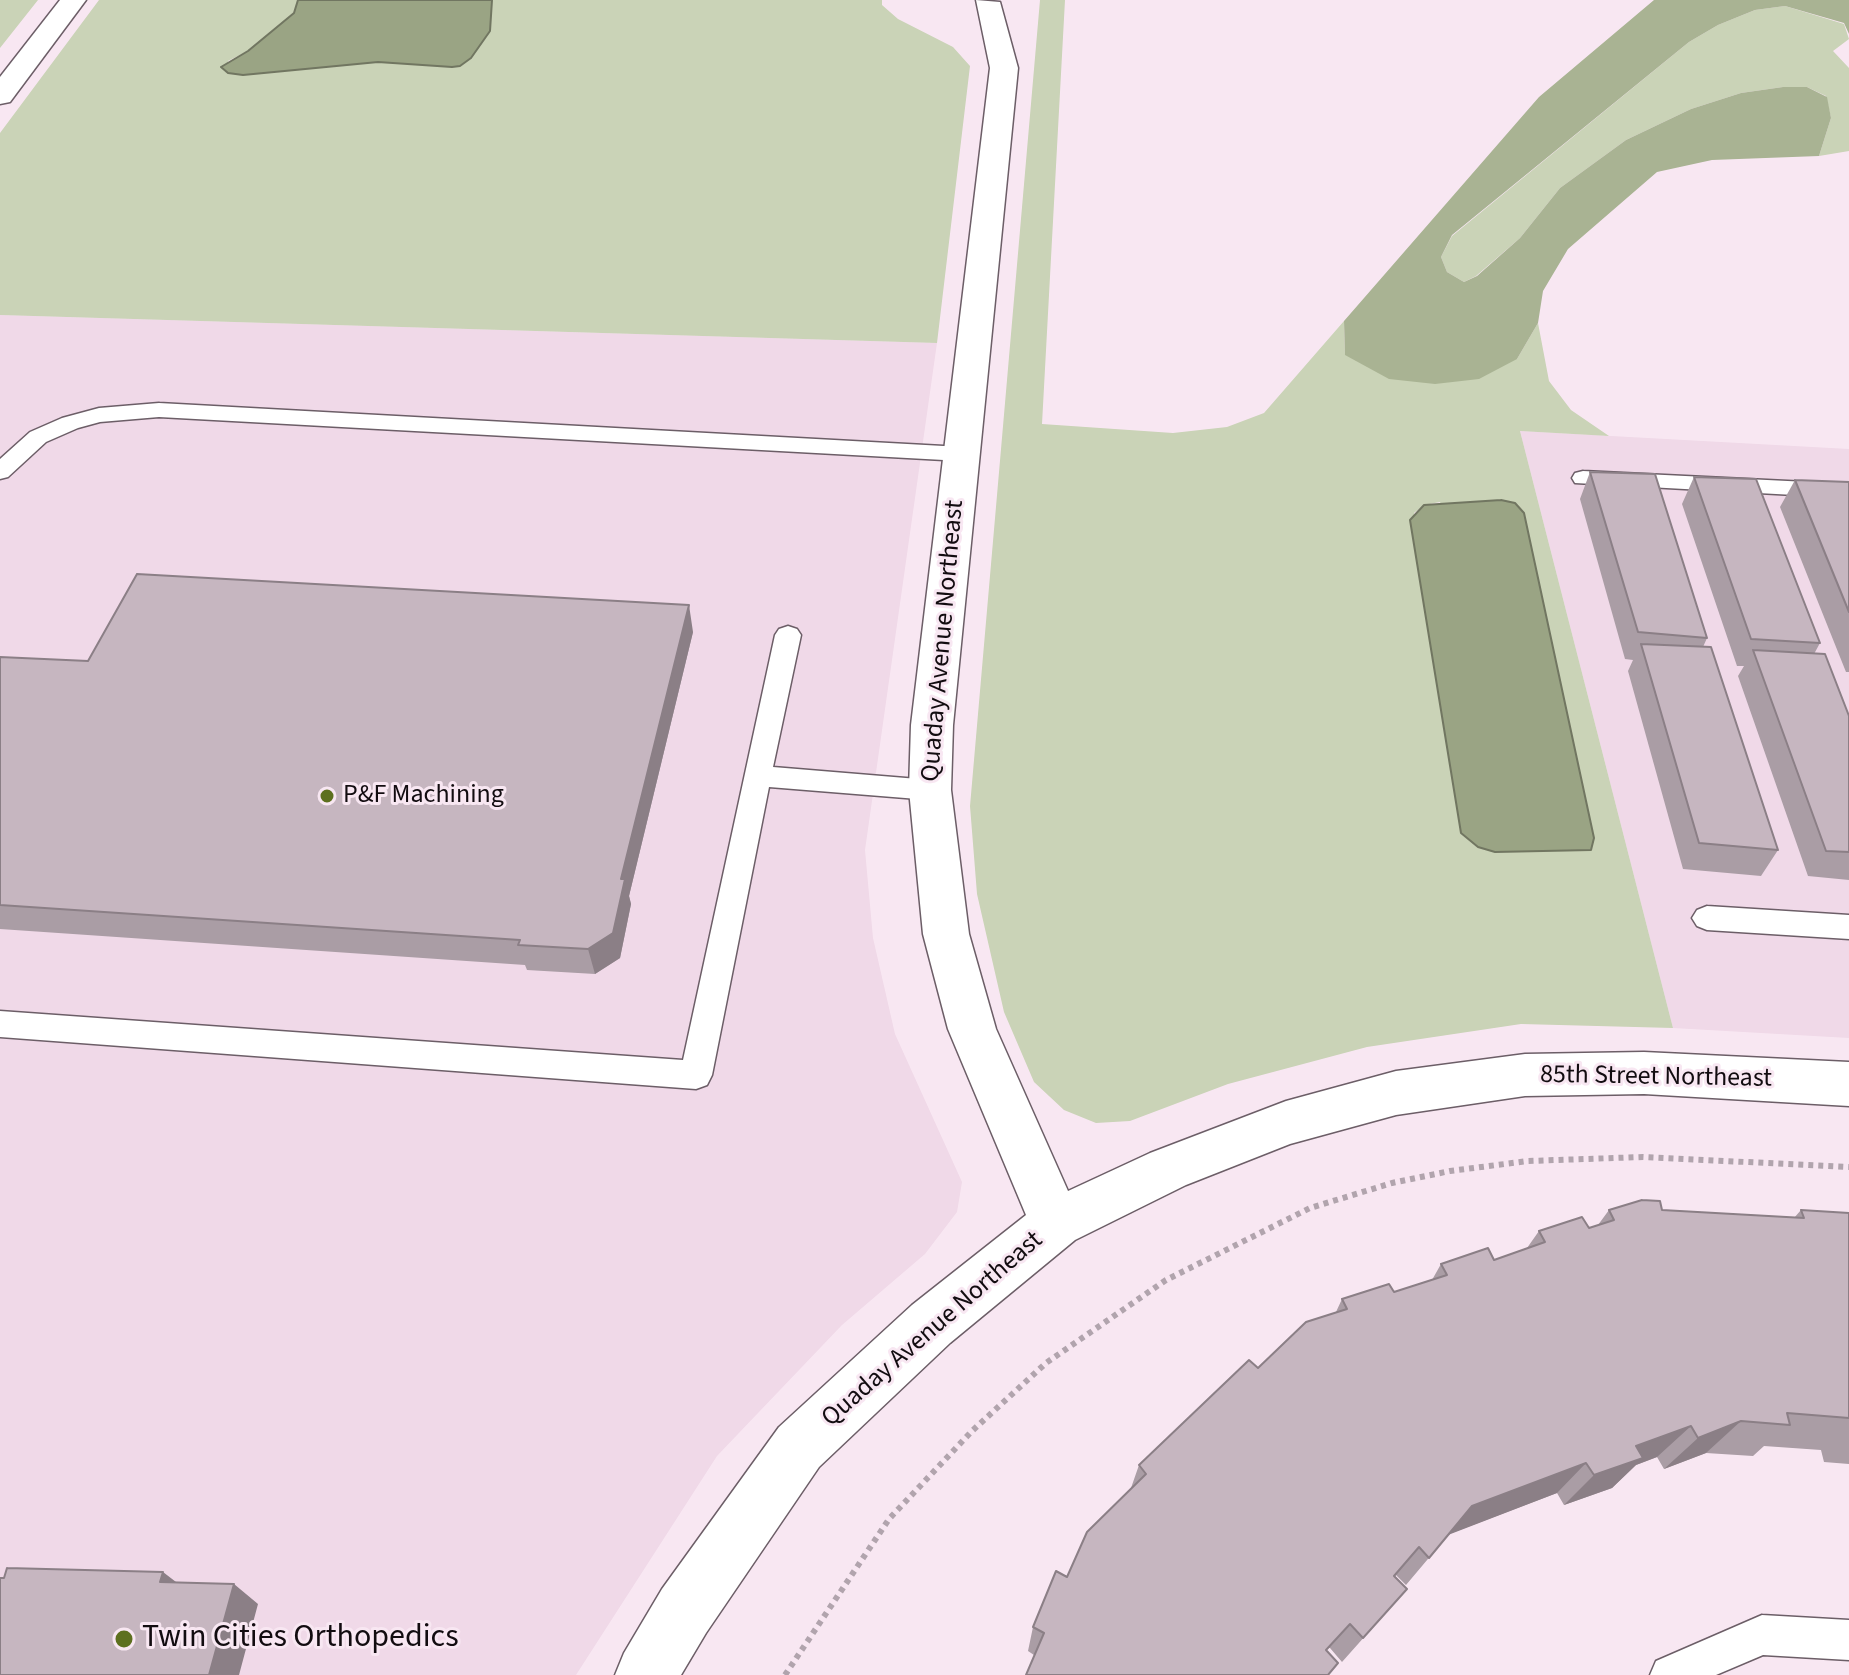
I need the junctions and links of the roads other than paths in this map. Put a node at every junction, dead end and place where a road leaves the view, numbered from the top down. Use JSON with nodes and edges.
{"nodes":[{"id":1,"x":73,"y":0,"type":"edge"},
{"id":2,"x":987,"y":2,"type":"edge"},
{"id":3,"x":0,"y":96,"type":"edge"},
{"id":4,"x":962,"y":454,"type":"junction"},
{"id":5,"x":0,"y":472,"type":"edge"},
{"id":6,"x":1583,"y":478,"type":"dead end"},
{"id":7,"x":1849,"y":491,"type":"edge"},
{"id":8,"x":788,"y":635,"type":"dead end"},
{"id":9,"x":758,"y":776,"type":"junction"},
{"id":10,"x":930,"y":790,"type":"junction"},
{"id":11,"x":1707,"y":918,"type":"dead end"},
{"id":12,"x":1849,"y":927,"type":"edge"},
{"id":13,"x":0,"y":1024,"type":"edge"},
{"id":14,"x":1849,"y":1084,"type":"edge"},
{"id":15,"x":1056,"y":1223,"type":"junction"},
{"id":16,"x":1849,"y":1640,"type":"edge"},
{"id":17,"x":646,"y":1675,"type":"edge"},
{"id":18,"x":1670,"y":1675,"type":"edge"}],
"edges":[{"from":1,"to":3,"type":"main road"},
{"from":2,"to":4,"type":"main road","name":"Quaday Avenue Northeast"},
{"from":4,"to":5,"type":"lane"},
{"from":4,"to":10,"type":"main road","name":"Quaday Avenue Northeast"},
{"from":6,"to":7,"type":"lane"},
{"from":8,"to":9,"type":"lane"},
{"from":9,"to":10,"type":"lane"},
{"from":9,"to":13,"type":"lane"},
{"from":10,"to":15,"type":"main road","name":"Quaday Avenue Northeast"},
{"from":11,"to":12,"type":"lane"},
{"from":14,"to":15,"type":"main road","name":"85th Street Northeast"},
{"from":15,"to":17,"type":"main road","name":"Quaday Avenue Northeast"},
{"from":16,"to":18,"type":"lane"}]}
